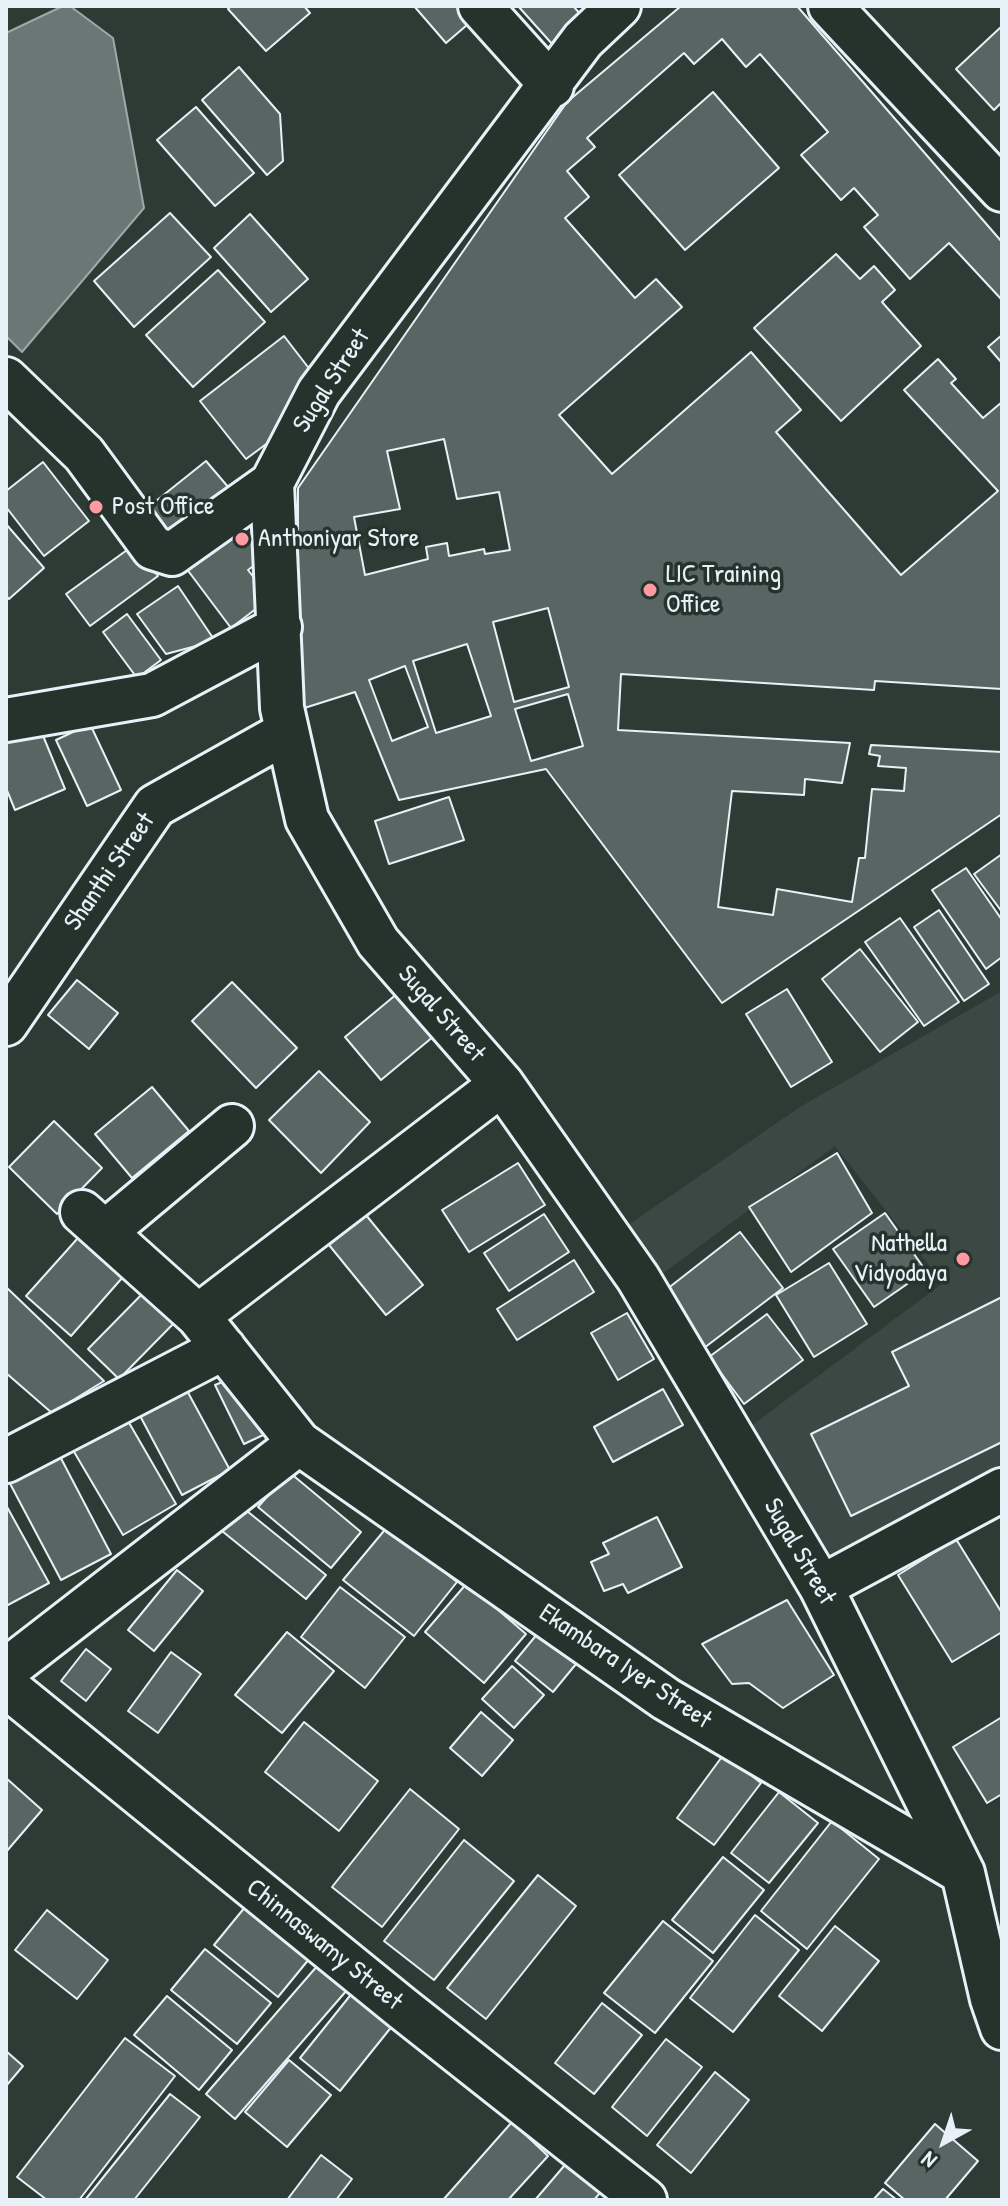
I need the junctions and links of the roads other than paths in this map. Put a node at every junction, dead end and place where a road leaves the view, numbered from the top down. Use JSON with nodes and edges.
{"nodes":[{"id":1,"x":480,"y":6,"type":"edge"},
{"id":2,"x":619,"y":6,"type":"edge"},
{"id":3,"x":830,"y":6,"type":"edge"},
{"id":4,"x":552,"y":86,"type":"junction"},
{"id":5,"x":1002,"y":190,"type":"edge"},
{"id":6,"x":6,"y":379,"type":"edge"},
{"id":7,"x":272,"y":483,"type":"junction"},
{"id":8,"x":280,"y":627,"type":"junction"},
{"id":9,"x":6,"y":720,"type":"edge"},
{"id":10,"x":287,"y":732,"type":"junction"},
{"id":11,"x":6,"y":1024,"type":"edge"},
{"id":12,"x":502,"y":1084,"type":"junction"},
{"id":13,"x":232,"y":1126,"type":"dead end"},
{"id":14,"x":198,"y":1316,"type":"junction"},
{"id":15,"x":224,"y":1348,"type":"junction"},
{"id":16,"x":299,"y":1443,"type":"junction"},
{"id":17,"x":6,"y":1461,"type":"edge"},
{"id":18,"x":1002,"y":1490,"type":"edge"},
{"id":19,"x":821,"y":1587,"type":"junction"},
{"id":20,"x":6,"y":1670,"type":"edge"},
{"id":21,"x":6,"y":1686,"type":"edge"},
{"id":22,"x":963,"y":1873,"type":"junction"},
{"id":23,"x":1002,"y":2028,"type":"edge"},
{"id":24,"x":645,"y":2200,"type":"edge"}],
"edges":[{"from":1,"to":4,"type":"street"},
{"from":2,"to":4,"type":"street","name":"Sugal Street"},
{"from":3,"to":5,"type":"street"},
{"from":4,"to":7,"type":"street","name":"Sugal Street"},
{"from":6,"to":7,"type":"street"},
{"from":7,"to":8,"type":"street","name":"Sugal Street"},
{"from":8,"to":9,"type":"street"},
{"from":8,"to":10,"type":"street","name":"Sugal Street"},
{"from":10,"to":11,"type":"street","name":"Shanthi Street"},
{"from":10,"to":12,"type":"street","name":"Sugal Street"},
{"from":12,"to":14,"type":"street"},
{"from":12,"to":19,"type":"street","name":"Sugal Street"},
{"from":13,"to":14,"type":"street","name":"Ekambara Iyer Street"},
{"from":14,"to":15,"type":"street","name":"Ekambara Iyer Street"},
{"from":15,"to":16,"type":"street","name":"Ekambara Iyer Street"},
{"from":15,"to":17,"type":"street"},
{"from":16,"to":20,"type":"street"},
{"from":16,"to":22,"type":"street","name":"Ekambara Iyer Street"},
{"from":18,"to":19,"type":"street"},
{"from":19,"to":22,"type":"street","name":"Sugal Street"},
{"from":21,"to":24,"type":"street","name":"Chinnaswamy Street"},
{"from":22,"to":23,"type":"street","name":"Sugal Street"}]}
